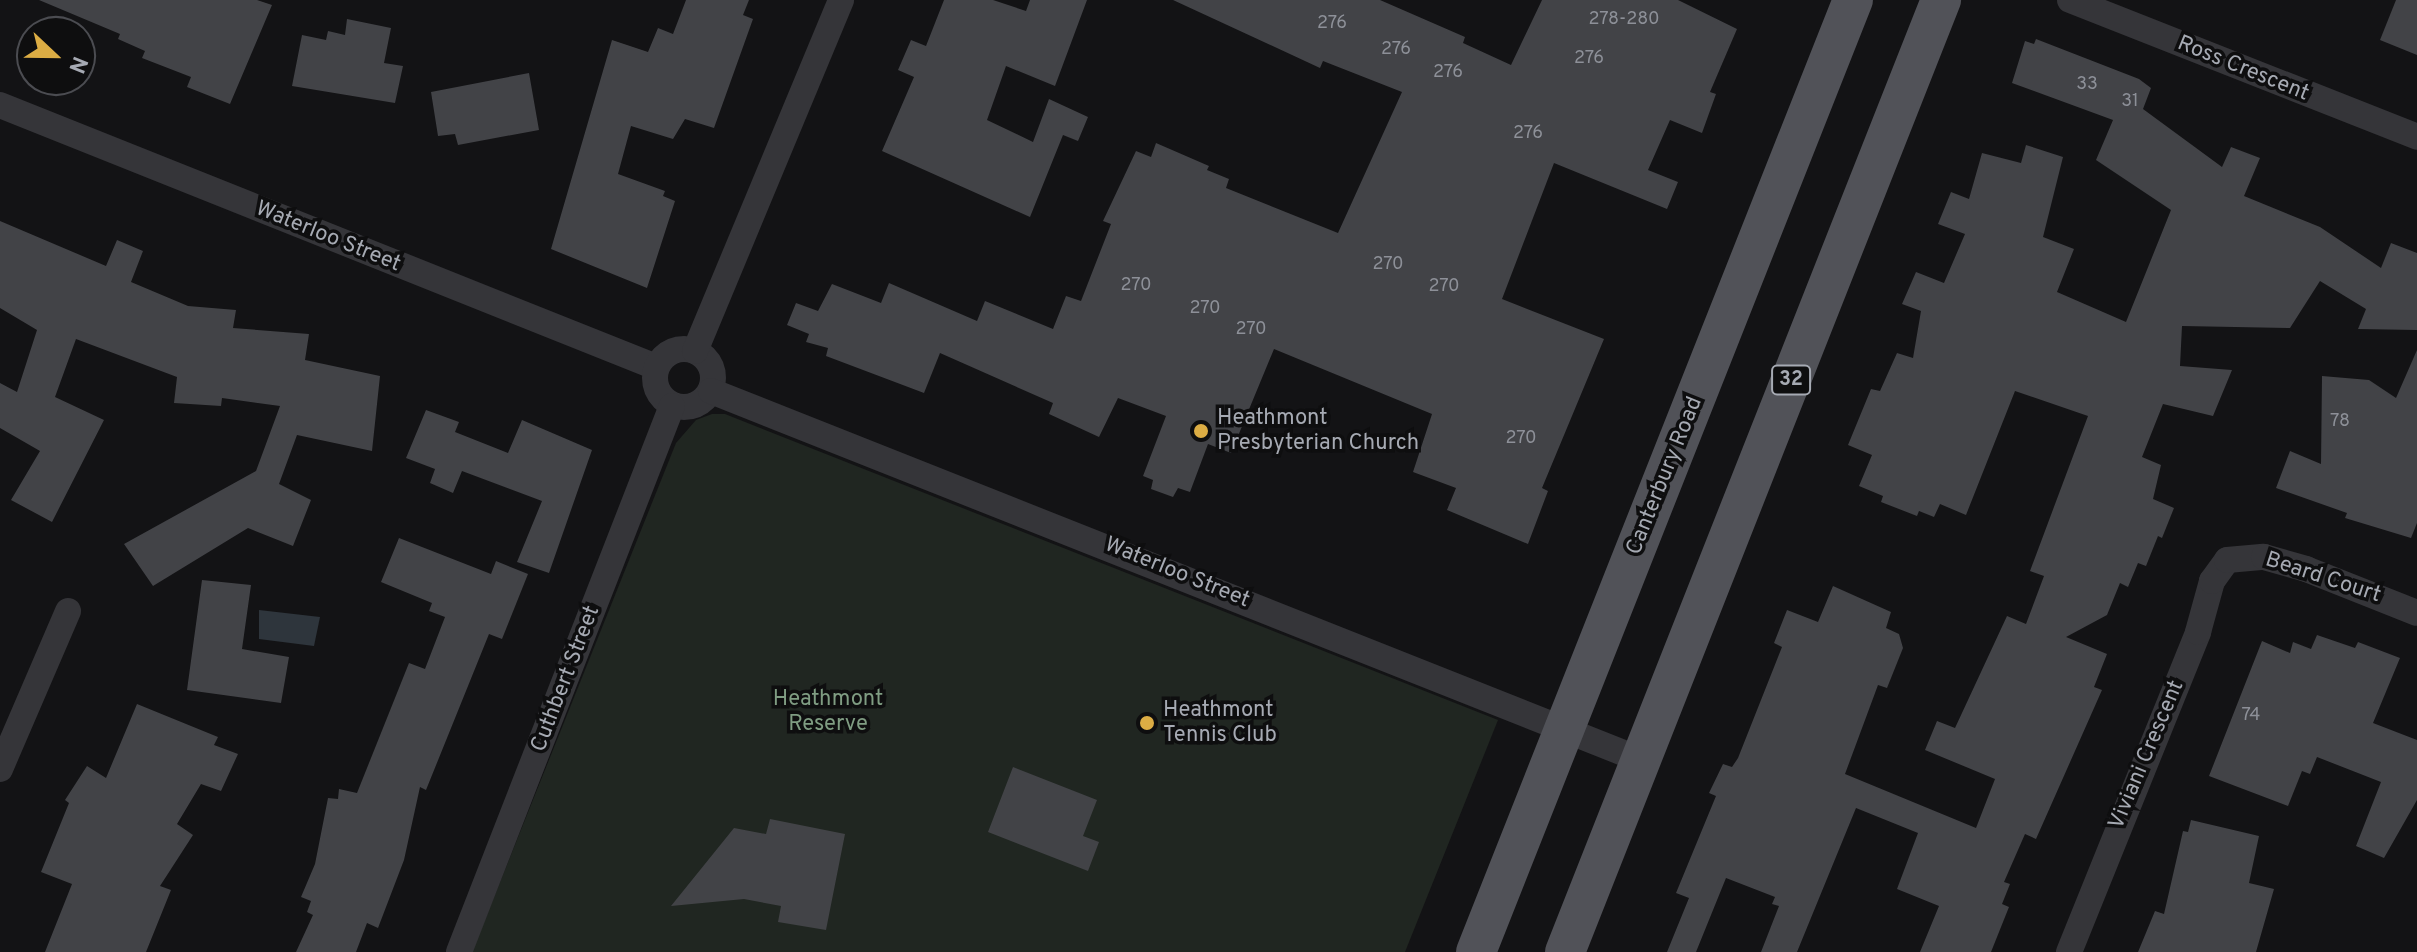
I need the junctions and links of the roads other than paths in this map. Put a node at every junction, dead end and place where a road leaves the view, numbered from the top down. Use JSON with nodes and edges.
{"nodes":[{"id":1,"x":841,"y":0,"type":"edge"},
{"id":2,"x":1853,"y":0,"type":"edge"},
{"id":3,"x":1941,"y":0,"type":"edge"},
{"id":4,"x":2070,"y":0,"type":"edge"},
{"id":5,"x":0,"y":105,"type":"edge"},
{"id":6,"x":2417,"y":137,"type":"edge"},
{"id":7,"x":695,"y":351,"type":"junction"},
{"id":8,"x":656,"y":367,"type":"junction"},
{"id":9,"x":711,"y":391,"type":"junction"},
{"id":10,"x":672,"y":406,"type":"junction"},
{"id":11,"x":2227,"y":560,"type":"joint"},
{"id":12,"x":68,"y":611,"type":"dead end"},
{"id":13,"x":2417,"y":613,"type":"edge"},
{"id":14,"x":1565,"y":728,"type":"junction"},
{"id":15,"x":1641,"y":760,"type":"junction"},
{"id":16,"x":0,"y":769,"type":"edge"},
{"id":17,"x":459,"y":952,"type":"edge"},
{"id":18,"x":1476,"y":952,"type":"edge"},
{"id":19,"x":1565,"y":952,"type":"edge"},
{"id":20,"x":2069,"y":952,"type":"edge"}],
"edges":[{"from":1,"to":7,"type":"street"},
{"from":2,"to":14,"type":"main road","name":"Canterbury Road"},
{"from":3,"to":15,"type":"main road","number":"32"},
{"from":4,"to":6,"type":"street","name":"Ross Crescent"},
{"from":5,"to":8,"type":"street","name":"Waterloo Street"},
{"from":7,"to":8,"type":"street"},
{"from":7,"to":9,"type":"street"},
{"from":8,"to":10,"type":"street"},
{"from":9,"to":10,"type":"street"},
{"from":9,"to":14,"type":"street","name":"Waterloo Street"},
{"from":10,"to":17,"type":"street","name":"Cuthbert Street"},
{"from":11,"to":13,"type":"street","name":"Beard Court"},
{"from":11,"to":20,"type":"street","name":"Viviani Crescent"},
{"from":12,"to":16,"type":"street"},
{"from":14,"to":15,"type":"street","name":"Waterloo Street"},
{"from":14,"to":18,"type":"main road","name":"Canterbury Road"},
{"from":15,"to":19,"type":"main road","number":"32"}]}
